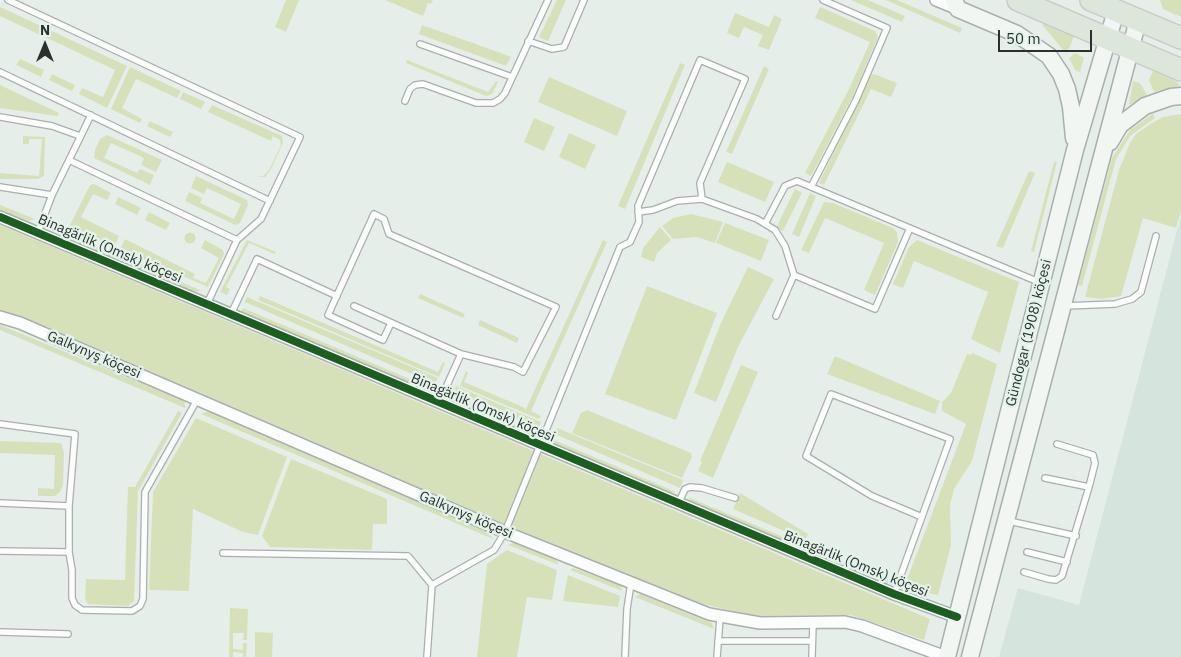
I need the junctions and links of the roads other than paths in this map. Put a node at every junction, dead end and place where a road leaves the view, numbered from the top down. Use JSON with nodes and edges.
{"nodes":[{"id":1,"x":8,"y":0,"type":"edge"},
{"id":2,"x":548,"y":0,"type":"edge"},
{"id":3,"x":584,"y":0,"type":"edge"},
{"id":4,"x":823,"y":0,"type":"edge"},
{"id":5,"x":936,"y":0,"type":"edge"},
{"id":6,"x":1018,"y":0,"type":"edge"},
{"id":7,"x":1091,"y":0,"type":"edge"},
{"id":8,"x":956,"y":4,"type":"edge"},
{"id":9,"x":1116,"y":11,"type":"junction"},
{"id":10,"x":1138,"y":20,"type":"junction"},
{"id":11,"x":1107,"y":37,"type":"junction"},
{"id":12,"x":1181,"y":38,"type":"edge"},
{"id":13,"x":528,"y":40,"type":"junction"},
{"id":14,"x":420,"y":44,"type":"dead end"},
{"id":15,"x":1130,"y":48,"type":"junction"},
{"id":16,"x":1181,"y":70,"type":"edge"},
{"id":17,"x":0,"y":72,"type":"edge"},
{"id":18,"x":512,"y":77,"type":"junction"},
{"id":19,"x":1181,"y":96,"type":"edge"},
{"id":20,"x":405,"y":100,"type":"dead end"},
{"id":21,"x":90,"y":115,"type":"junction"},
{"id":22,"x":0,"y":117,"type":"edge"},
{"id":23,"x":80,"y":136,"type":"junction"},
{"id":24,"x":1075,"y":150,"type":"junction"},
{"id":25,"x":1102,"y":154,"type":"junction"},
{"id":26,"x":69,"y":160,"type":"junction"},
{"id":27,"x":0,"y":187,"type":"edge"},
{"id":28,"x":811,"y":187,"type":"junction"},
{"id":29,"x":52,"y":195,"type":"junction"},
{"id":30,"x":702,"y":199,"type":"junction"},
{"id":31,"x":270,"y":201,"type":"junction"},
{"id":32,"x":638,"y":212,"type":"junction"},
{"id":33,"x":0,"y":216,"type":"edge"},
{"id":34,"x":765,"y":224,"type":"junction"},
{"id":35,"x":910,"y":228,"type":"junction"},
{"id":36,"x":38,"y":232,"type":"junction"},
{"id":37,"x":1156,"y":236,"type":"dead end"},
{"id":38,"x":237,"y":240,"type":"junction"},
{"id":39,"x":794,"y":275,"type":"junction"},
{"id":40,"x":1041,"y":284,"type":"junction"},
{"id":41,"x":337,"y":296,"type":"junction"},
{"id":42,"x":207,"y":304,"type":"junction"},
{"id":43,"x":354,"y":306,"type":"dead end"},
{"id":44,"x":1062,"y":306,"type":"junction"},
{"id":45,"x":231,"y":314,"type":"junction"},
{"id":46,"x":776,"y":316,"type":"dead end"},
{"id":47,"x":0,"y":317,"type":"edge"},
{"id":48,"x":391,"y":323,"type":"junction"},
{"id":49,"x":461,"y":354,"type":"junction"},
{"id":50,"x":197,"y":400,"type":"junction"},
{"id":51,"x":439,"y":403,"type":"junction"},
{"id":52,"x":0,"y":424,"type":"edge"},
{"id":53,"x":1057,"y":444,"type":"dead end"},
{"id":54,"x":541,"y":446,"type":"junction"},
{"id":55,"x":1045,"y":478,"type":"dead end"},
{"id":56,"x":1089,"y":487,"type":"junction"},
{"id":57,"x":735,"y":498,"type":"dead end"},
{"id":58,"x":0,"y":503,"type":"edge"},
{"id":59,"x":678,"y":504,"type":"junction"},
{"id":60,"x":69,"y":506,"type":"junction"},
{"id":61,"x":922,"y":517,"type":"junction"},
{"id":62,"x":1006,"y":520,"type":"junction"},
{"id":63,"x":505,"y":532,"type":"junction"},
{"id":64,"x":1076,"y":536,"type":"junction"},
{"id":65,"x":0,"y":551,"type":"edge"},
{"id":66,"x":68,"y":552,"type":"junction"},
{"id":67,"x":1027,"y":552,"type":"dead end"},
{"id":68,"x":223,"y":553,"type":"dead end"},
{"id":69,"x":1067,"y":562,"type":"junction"},
{"id":70,"x":1024,"y":572,"type":"dead end"},
{"id":71,"x":631,"y":583,"type":"junction"},
{"id":72,"x":432,"y":585,"type":"junction"},
{"id":73,"x":894,"y":594,"type":"junction"},
{"id":74,"x":958,"y":617,"type":"junction"},
{"id":75,"x":720,"y":618,"type":"junction"},
{"id":76,"x":813,"y":624,"type":"junction"},
{"id":77,"x":979,"y":625,"type":"junction"},
{"id":78,"x":0,"y":632,"type":"edge"},
{"id":79,"x":68,"y":634,"type":"dead end"},
{"id":80,"x":718,"y":641,"type":"junction"},
{"id":81,"x":812,"y":642,"type":"junction"},
{"id":82,"x":427,"y":657,"type":"edge"},
{"id":83,"x":626,"y":657,"type":"edge"},
{"id":84,"x":717,"y":657,"type":"edge"},
{"id":85,"x":812,"y":657,"type":"edge"},
{"id":86,"x":947,"y":657,"type":"edge"},
{"id":87,"x":970,"y":657,"type":"edge"}],
"edges":[{"from":1,"to":31,"type":"lane"},
{"from":2,"to":13,"type":"lane"},
{"from":3,"to":13,"type":"lane"},
{"from":4,"to":28,"type":"lane"},
{"from":5,"to":8,"type":"street"},
{"from":6,"to":11,"type":"highway"},
{"from":7,"to":9,"type":"highway"},
{"from":8,"to":24,"type":"main road"},
{"from":9,"to":10,"type":"highway"},
{"from":9,"to":11,"type":"main road","name":"Gündogar (1908) köçesi"},
{"from":10,"to":12,"type":"highway"},
{"from":10,"to":15,"type":"main road","name":"Gündogar (1908) köçesi"},
{"from":11,"to":15,"type":"highway"},
{"from":11,"to":24,"type":"main road","name":"Gündogar (1908) köçesi"},
{"from":13,"to":18,"type":"lane"},
{"from":14,"to":18,"type":"lane"},
{"from":15,"to":16,"type":"highway"},
{"from":15,"to":25,"type":"main road","name":"Gündogar (1908) köçesi"},
{"from":17,"to":21,"type":"lane"},
{"from":18,"to":20,"type":"lane"},
{"from":19,"to":25,"type":"main road"},
{"from":21,"to":23,"type":"lane"},
{"from":21,"to":31,"type":"lane"},
{"from":22,"to":23,"type":"lane"},
{"from":23,"to":26,"type":"lane"},
{"from":24,"to":40,"type":"main road","name":"Gündogar (1908) köçesi"},
{"from":25,"to":44,"type":"main road","name":"Gündogar (1908) köçesi"},
{"from":26,"to":29,"type":"lane"},
{"from":26,"to":38,"type":"lane"},
{"from":27,"to":29,"type":"lane"},
{"from":28,"to":34,"type":"lane"},
{"from":28,"to":35,"type":"lane"},
{"from":29,"to":36,"type":"lane"},
{"from":30,"to":32,"type":"lane"},
{"from":30,"to":32,"type":"lane"},
{"from":30,"to":34,"type":"lane"},
{"from":31,"to":38,"type":"lane"},
{"from":32,"to":54,"type":"lane"},
{"from":33,"to":36,"type":"street","name":"Binagärlik (Omsk) köçesi"},
{"from":34,"to":39,"type":"lane"},
{"from":35,"to":39,"type":"lane"},
{"from":35,"to":40,"type":"lane"},
{"from":36,"to":42,"type":"street","name":"Binagärlik (Omsk) köçesi"},
{"from":37,"to":44,"type":"lane"},
{"from":38,"to":42,"type":"lane"},
{"from":39,"to":46,"type":"lane"},
{"from":40,"to":74,"type":"main road","name":"Gündogar (1908) köçesi"},
{"from":41,"to":45,"type":"lane"},
{"from":41,"to":48,"type":"lane"},
{"from":41,"to":49,"type":"lane"},
{"from":42,"to":45,"type":"street","name":"Binagärlik (Omsk) köçesi"},
{"from":43,"to":48,"type":"lane"},
{"from":44,"to":62,"type":"main road","name":"Gündogar (1908) köçesi"},
{"from":45,"to":51,"type":"street","name":"Binagärlik (Omsk) köçesi"},
{"from":47,"to":50,"type":"street","name":"Galkynyş köçesi"},
{"from":48,"to":49,"type":"lane"},
{"from":49,"to":51,"type":"lane"},
{"from":50,"to":63,"type":"street","name":"Galkynyş köçesi"},
{"from":50,"to":66,"type":"lane"},
{"from":51,"to":54,"type":"street","name":"Binagärlik (Omsk) köçesi"},
{"from":52,"to":60,"type":"lane"},
{"from":53,"to":56,"type":"lane"},
{"from":54,"to":59,"type":"street","name":"Binagärlik (Omsk) köçesi"},
{"from":54,"to":63,"type":"lane"},
{"from":55,"to":56,"type":"lane"},
{"from":56,"to":64,"type":"lane"},
{"from":57,"to":59,"type":"lane"},
{"from":58,"to":60,"type":"lane"},
{"from":59,"to":73,"type":"street","name":"Binagärlik (Omsk) köçesi"},
{"from":60,"to":66,"type":"lane"},
{"from":61,"to":61,"type":"lane"},
{"from":61,"to":73,"type":"lane"},
{"from":62,"to":64,"type":"lane"},
{"from":62,"to":77,"type":"main road","name":"Gündogar (1908) köçesi"},
{"from":63,"to":71,"type":"street","name":"Galkynyş köçesi"},
{"from":63,"to":72,"type":"lane"},
{"from":64,"to":69,"type":"lane"},
{"from":65,"to":66,"type":"lane"},
{"from":67,"to":69,"type":"lane"},
{"from":68,"to":72,"type":"lane"},
{"from":69,"to":70,"type":"lane"},
{"from":71,"to":75,"type":"street","name":"Galkynyş köçesi"},
{"from":71,"to":83,"type":"lane"},
{"from":72,"to":82,"type":"lane"},
{"from":73,"to":74,"type":"street","name":"Binagärlik (Omsk) köçesi"},
{"from":74,"to":77,"type":"main road"},
{"from":74,"to":86,"type":"main road","name":"Gündogar (1908) köçesi"},
{"from":75,"to":76,"type":"street","name":"Galkynyş köçesi"},
{"from":75,"to":80,"type":"lane"},
{"from":76,"to":81,"type":"lane"},
{"from":76,"to":86,"type":"street","name":"Galkynyş köçesi"},
{"from":77,"to":87,"type":"main road","name":"Gündogar (1908) köçesi"},
{"from":78,"to":79,"type":"lane"},
{"from":80,"to":81,"type":"lane"},
{"from":80,"to":84,"type":"lane"},
{"from":81,"to":85,"type":"lane"}]}
